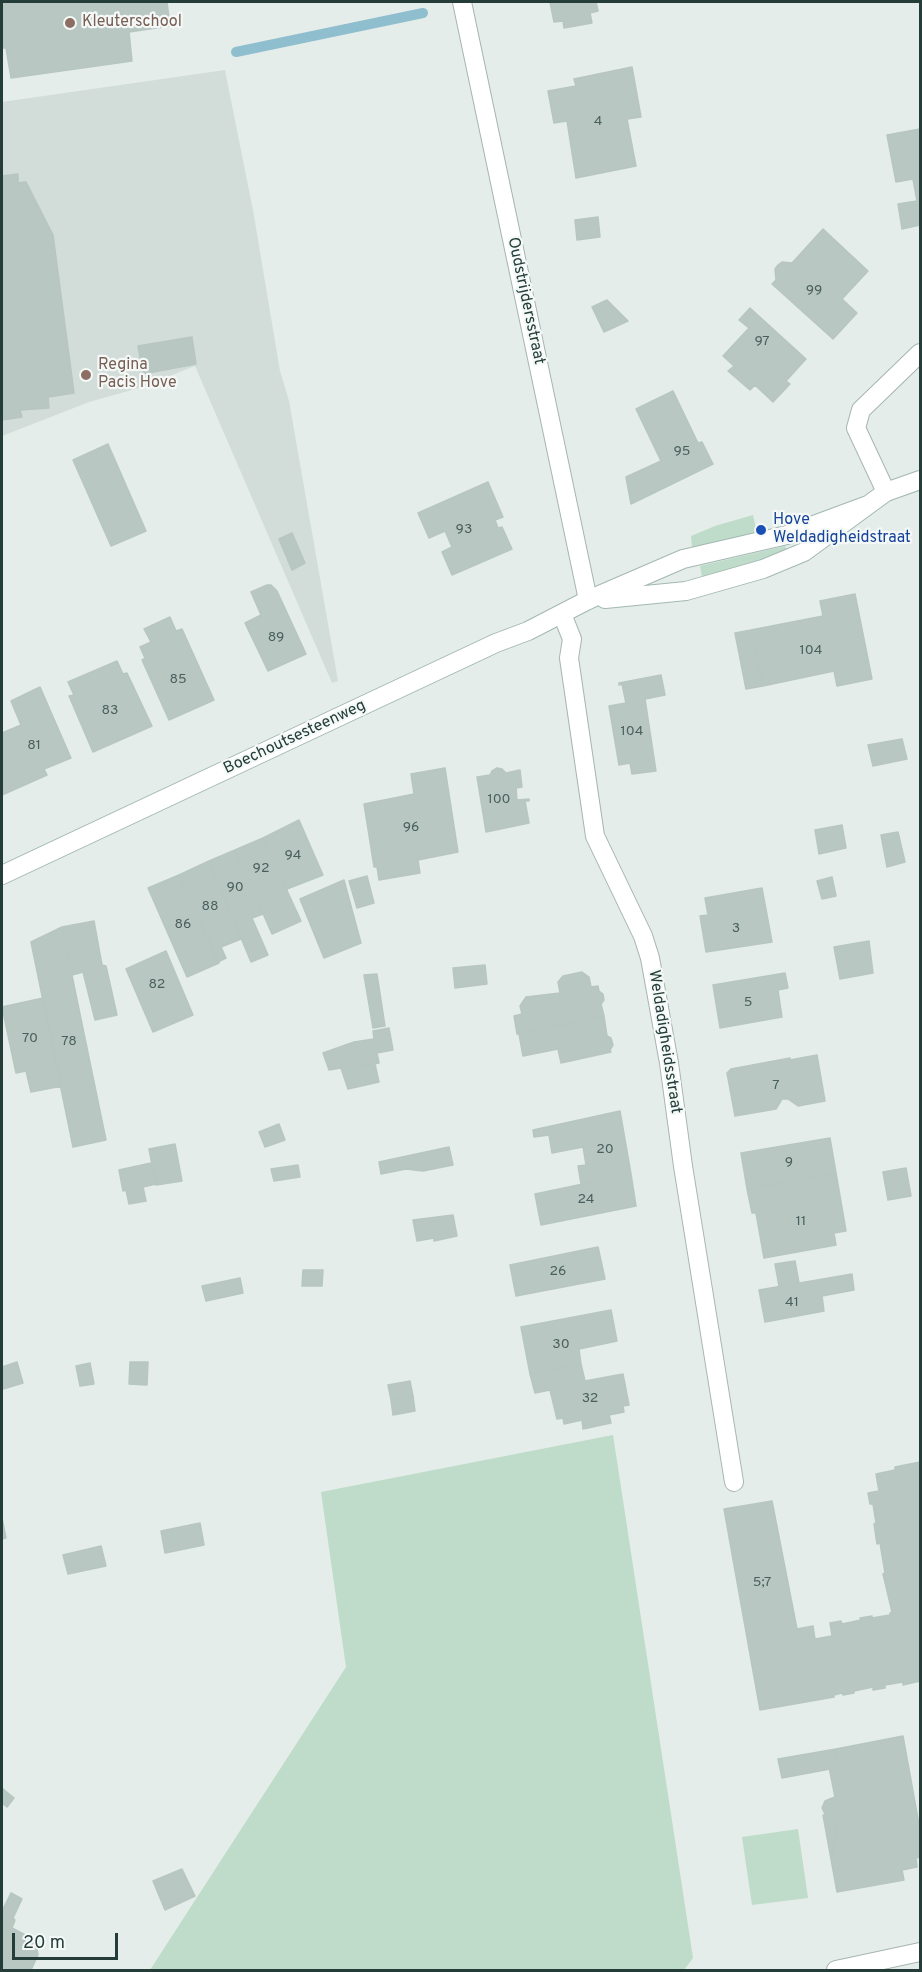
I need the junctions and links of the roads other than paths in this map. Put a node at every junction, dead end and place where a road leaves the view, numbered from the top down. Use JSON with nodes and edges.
{"nodes":[{"id":1,"x":462,"y":2,"type":"edge"},
{"id":2,"x":921,"y":352,"type":"edge"},
{"id":3,"x":921,"y":480,"type":"edge"},
{"id":4,"x":886,"y":492,"type":"junction"},
{"id":5,"x":868,"y":505,"type":"junction"},
{"id":6,"x":683,"y":559,"type":"junction"},
{"id":7,"x":687,"y":591,"type":"junction"},
{"id":8,"x":588,"y":600,"type":"junction"},
{"id":9,"x":562,"y":615,"type":"junction"},
{"id":10,"x":2,"y":875,"type":"edge"},
{"id":11,"x":734,"y":1482,"type":"dead end"},
{"id":12,"x":921,"y":1952,"type":"edge"},
{"id":13,"x":836,"y":1971,"type":"edge"}],
"edges":[{"from":1,"to":8,"type":"street","name":"Oudstrijdersstraat"},
{"from":2,"to":4,"type":"street"},
{"from":3,"to":4,"type":"street","name":"Boechoutsesteenweg"},
{"from":4,"to":5,"type":"street","name":"Boechoutsesteenweg"},
{"from":5,"to":6,"type":"street","name":"Boechoutsesteenweg"},
{"from":5,"to":7,"type":"street","name":"Boechoutsesteenweg"},
{"from":6,"to":7,"type":"street"},
{"from":6,"to":8,"type":"street","name":"Boechoutsesteenweg"},
{"from":7,"to":8,"type":"street","name":"Boechoutsesteenweg"},
{"from":8,"to":9,"type":"street","name":"Boechoutsesteenweg"},
{"from":9,"to":10,"type":"street","name":"Boechoutsesteenweg"},
{"from":9,"to":11,"type":"street","name":"Weldadigheidsstraat"},
{"from":12,"to":13,"type":"street"}]}
